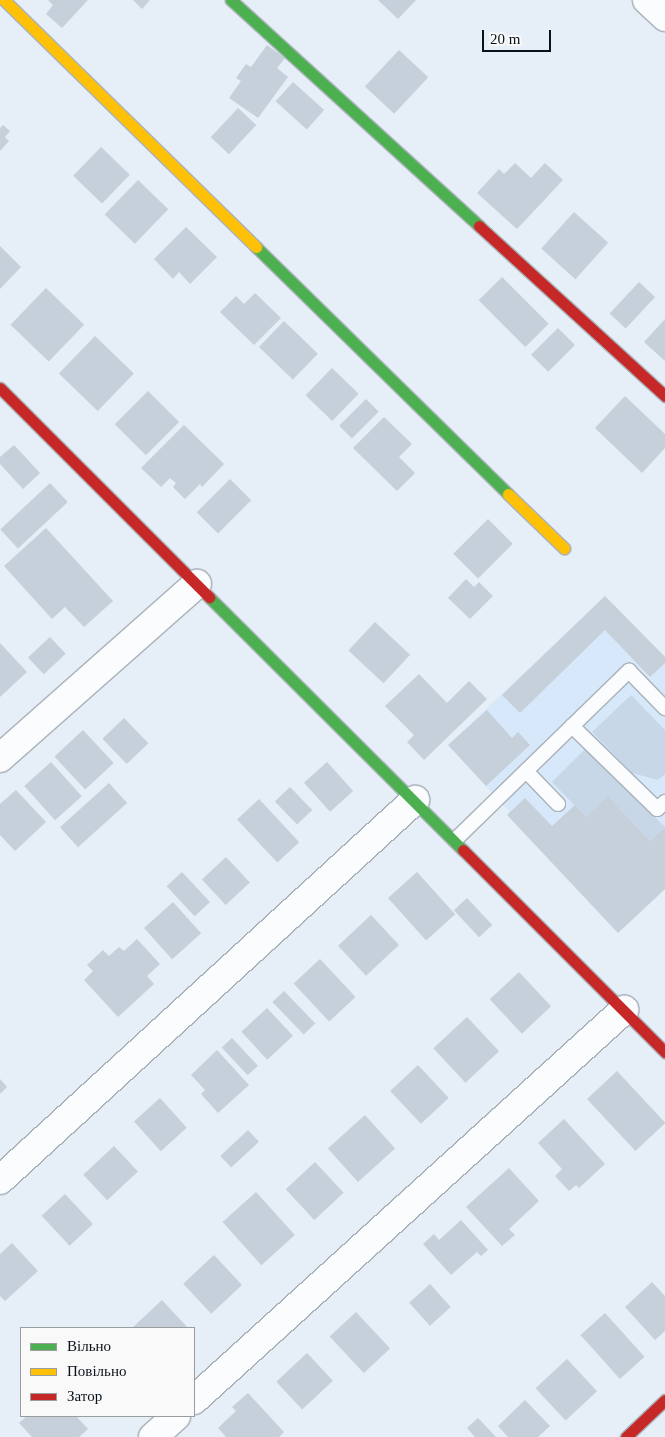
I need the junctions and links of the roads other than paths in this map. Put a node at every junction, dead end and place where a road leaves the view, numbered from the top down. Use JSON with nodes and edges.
{"nodes":[{"id":1,"x":4,"y":0,"type":"edge"},
{"id":2,"x":231,"y":0,"type":"edge"},
{"id":3,"x":647,"y":0,"type":"edge"},
{"id":4,"x":665,"y":17,"type":"edge"},
{"id":5,"x":0,"y":388,"type":"edge"},
{"id":6,"x":665,"y":396,"type":"edge"},
{"id":7,"x":564,"y":548,"type":"dead end"},
{"id":8,"x":197,"y":584,"type":"junction"},
{"id":9,"x":665,"y":708,"type":"edge"},
{"id":10,"x":572,"y":726,"type":"junction"},
{"id":11,"x":0,"y":758,"type":"edge"},
{"id":12,"x":526,"y":771,"type":"junction"},
{"id":13,"x":415,"y":800,"type":"junction"},
{"id":14,"x":665,"y":802,"type":"edge"},
{"id":15,"x":558,"y":804,"type":"dead end"},
{"id":16,"x":455,"y":840,"type":"junction"},
{"id":17,"x":624,"y":1010,"type":"junction"},
{"id":18,"x":665,"y":1052,"type":"edge"},
{"id":19,"x":0,"y":1180,"type":"edge"},
{"id":20,"x":195,"y":1399,"type":"edge"},
{"id":21,"x":665,"y":1400,"type":"edge"},
{"id":22,"x":175,"y":1417,"type":"edge"},
{"id":23,"x":153,"y":1437,"type":"edge"},
{"id":24,"x":626,"y":1437,"type":"edge"}],
"edges":[{"from":1,"to":7,"type":"street"},
{"from":2,"to":6,"type":"street"},
{"from":3,"to":4,"type":"street"},
{"from":5,"to":8,"type":"street"},
{"from":8,"to":11,"type":"street"},
{"from":8,"to":13,"type":"street"},
{"from":9,"to":10,"type":"lane"},
{"from":10,"to":12,"type":"lane"},
{"from":10,"to":14,"type":"lane"},
{"from":12,"to":15,"type":"lane"},
{"from":12,"to":16,"type":"lane"},
{"from":13,"to":16,"type":"street"},
{"from":13,"to":19,"type":"street"},
{"from":16,"to":17,"type":"street"},
{"from":17,"to":18,"type":"street"},
{"from":17,"to":20,"type":"street"},
{"from":21,"to":24,"type":"street"},
{"from":22,"to":23,"type":"street"}]}
